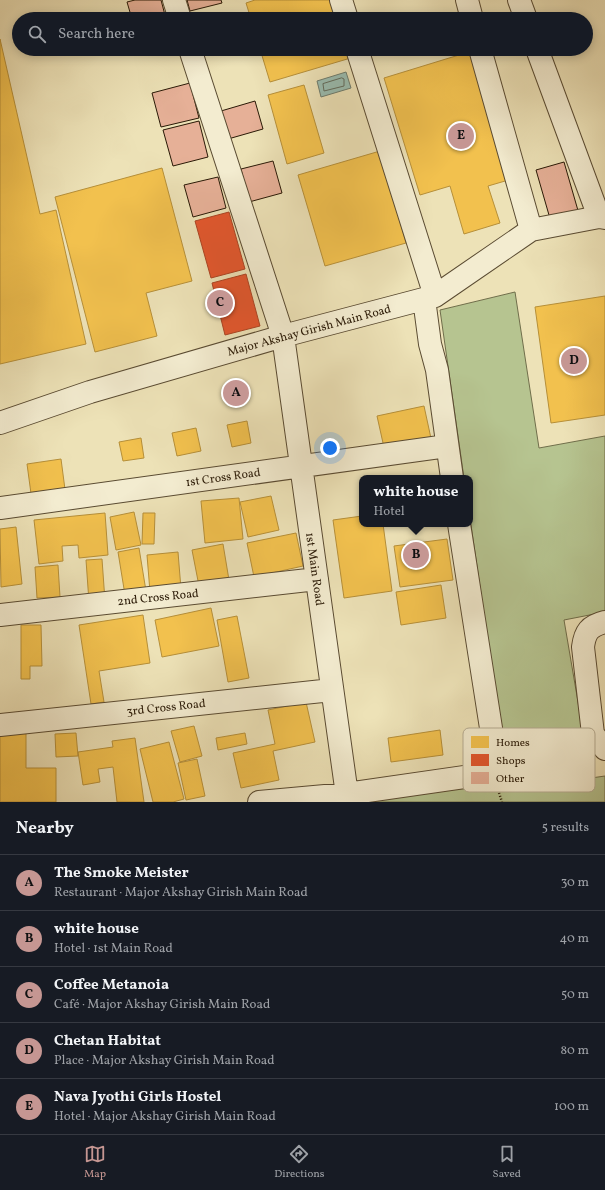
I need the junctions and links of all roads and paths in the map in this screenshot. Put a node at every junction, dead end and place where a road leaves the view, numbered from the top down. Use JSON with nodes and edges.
{"nodes":[{"id":1,"x":174,"y":0,"type":"edge"},
{"id":2,"x":341,"y":0,"type":"edge"},
{"id":3,"x":467,"y":0,"type":"edge"},
{"id":4,"x":519,"y":0,"type":"edge"},
{"id":5,"x":178,"y":12,"type":"edge"},
{"id":6,"x":345,"y":12,"type":"edge"},
{"id":7,"x":470,"y":12,"type":"edge"},
{"id":8,"x":523,"y":12,"type":"edge"},
{"id":9,"x":192,"y":56,"type":"edge"},
{"id":10,"x":359,"y":56,"type":"edge"},
{"id":11,"x":482,"y":56,"type":"edge"},
{"id":12,"x":540,"y":56,"type":"edge"},
{"id":13,"x":602,"y":217,"type":"edge"},
{"id":14,"x":531,"y":230,"type":"junction"},
{"id":15,"x":429,"y":297,"type":"junction"},
{"id":16,"x":283,"y":336,"type":"junction"},
{"id":17,"x":0,"y":423,"type":"edge"},
{"id":18,"x":447,"y":446,"type":"junction"},
{"id":19,"x":301,"y":466,"type":"junction"},
{"id":20,"x":452,"y":475,"type":"edge"},
{"id":21,"x":0,"y":508,"type":"edge"},
{"id":22,"x":459,"y":527,"type":"edge"},
{"id":23,"x":317,"y":580,"type":"junction"},
{"id":24,"x":0,"y":614,"type":"edge"},
{"id":25,"x":605,"y":622,"type":"edge"},
{"id":26,"x":332,"y":690,"type":"junction"},
{"id":27,"x":0,"y":725,"type":"edge"},
{"id":28,"x":491,"y":728,"type":"edge"},
{"id":29,"x":592,"y":728,"type":"edge"},
{"id":30,"x":595,"y":736,"type":"edge"},
{"id":31,"x":605,"y":748,"type":"edge"},
{"id":32,"x":463,"y":778,"type":"edge"},
{"id":33,"x":347,"y":798,"type":"edge"},
{"id":34,"x":259,"y":802,"type":"edge"}],
"edges":[{"from":1,"to":5,"type":"street"},
{"from":2,"to":6,"type":"street"},
{"from":3,"to":7,"type":"street"},
{"from":4,"to":8,"type":"street"},
{"from":9,"to":16,"type":"street","name":"1st Main Road"},
{"from":10,"to":15,"type":"street"},
{"from":11,"to":14,"type":"street"},
{"from":12,"to":13,"type":"street"},
{"from":13,"to":14,"type":"street","name":"Major Akshay Girish Main Road"},
{"from":14,"to":15,"type":"street","name":"Major Akshay Girish Main Road"},
{"from":15,"to":16,"type":"street","name":"Major Akshay Girish Main Road"},
{"from":15,"to":18,"type":"street"},
{"from":16,"to":17,"type":"street","name":"Major Akshay Girish Main Road"},
{"from":16,"to":19,"type":"street","name":"1st Main Road"},
{"from":18,"to":19,"type":"street","name":"1st Cross Road"},
{"from":18,"to":20,"type":"street"},
{"from":19,"to":21,"type":"street","name":"1st Cross Road"},
{"from":19,"to":23,"type":"street","name":"1st Main Road"},
{"from":22,"to":28,"type":"street"},
{"from":23,"to":24,"type":"street","name":"2nd Cross Road"},
{"from":23,"to":26,"type":"street","name":"1st Main Road"},
{"from":25,"to":29,"type":"street"},
{"from":26,"to":27,"type":"street","name":"3rd Cross Road"},
{"from":26,"to":33,"type":"street","name":"1st Main Road"},
{"from":30,"to":31,"type":"street"},
{"from":32,"to":33,"type":"street"},
{"from":33,"to":34,"type":"street"}]}
